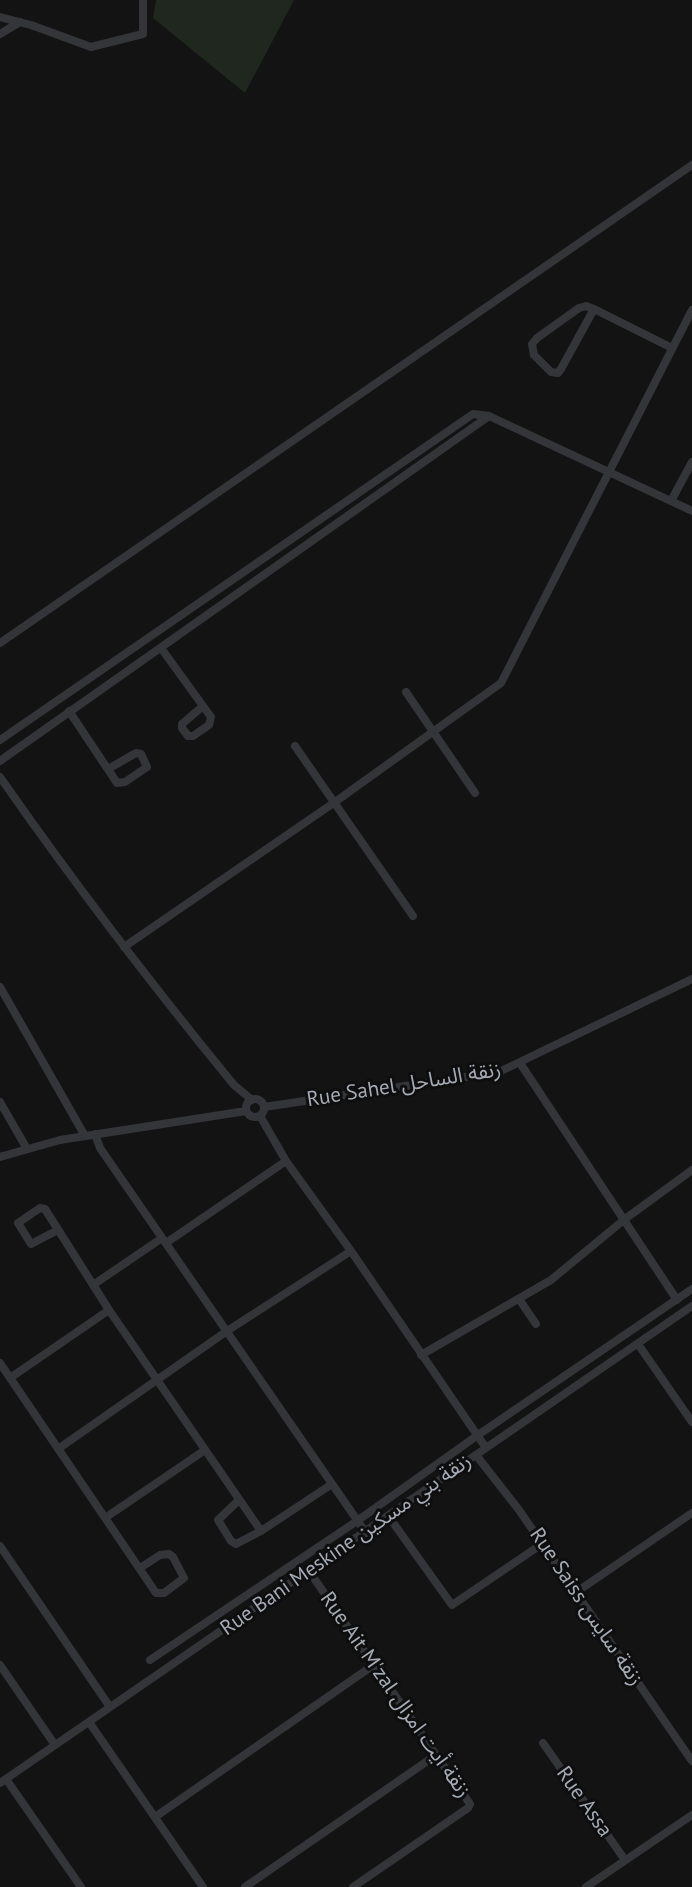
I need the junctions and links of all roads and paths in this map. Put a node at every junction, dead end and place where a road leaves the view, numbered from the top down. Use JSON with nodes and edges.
{"nodes":[{"id":1,"x":143,"y":0,"type":"edge"},
{"id":2,"x":0,"y":17,"type":"edge"},
{"id":3,"x":20,"y":22,"type":"junction"},
{"id":4,"x":0,"y":34,"type":"edge"},
{"id":5,"x":692,"y":165,"type":"edge"},
{"id":6,"x":594,"y":309,"type":"junction"},
{"id":7,"x":692,"y":310,"type":"edge"},
{"id":8,"x":672,"y":348,"type":"junction"},
{"id":9,"x":489,"y":416,"type":"junction"},
{"id":10,"x":692,"y":462,"type":"edge"},
{"id":11,"x":609,"y":470,"type":"junction"},
{"id":12,"x":671,"y":501,"type":"junction"},
{"id":13,"x":692,"y":511,"type":"edge"},
{"id":14,"x":192,"y":608,"type":"junction"},
{"id":15,"x":200,"y":621,"type":"junction"},
{"id":16,"x":0,"y":643,"type":"edge"},
{"id":17,"x":161,"y":648,"type":"junction"},
{"id":18,"x":407,"y":692,"type":"dead end"},
{"id":19,"x":203,"y":706,"type":"dead end"},
{"id":20,"x":69,"y":711,"type":"junction"},
{"id":21,"x":433,"y":732,"type":"junction"},
{"id":22,"x":0,"y":740,"type":"edge"},
{"id":23,"x":295,"y":746,"type":"dead end"},
{"id":24,"x":0,"y":761,"type":"edge"},
{"id":25,"x":108,"y":769,"type":"junction"},
{"id":26,"x":0,"y":777,"type":"edge"},
{"id":27,"x":475,"y":793,"type":"dead end"},
{"id":28,"x":335,"y":802,"type":"junction"},
{"id":29,"x":413,"y":916,"type":"dead end"},
{"id":30,"x":124,"y":947,"type":"junction"},
{"id":31,"x":692,"y":979,"type":"edge"},
{"id":32,"x":0,"y":987,"type":"edge"},
{"id":33,"x":520,"y":1063,"type":"junction"},
{"id":34,"x":252,"y":1100,"type":"junction"},
{"id":35,"x":0,"y":1102,"type":"edge"},
{"id":36,"x":264,"y":1108,"type":"junction"},
{"id":37,"x":246,"y":1111,"type":"junction"},
{"id":38,"x":260,"y":1116,"type":"junction"},
{"id":39,"x":95,"y":1134,"type":"junction"},
{"id":40,"x":85,"y":1136,"type":"junction"},
{"id":41,"x":27,"y":1149,"type":"junction"},
{"id":42,"x":0,"y":1157,"type":"edge"},
{"id":43,"x":286,"y":1161,"type":"junction"},
{"id":44,"x":692,"y":1170,"type":"edge"},
{"id":45,"x":625,"y":1219,"type":"junction"},
{"id":46,"x":58,"y":1230,"type":"junction"},
{"id":47,"x":164,"y":1240,"type":"junction"},
{"id":48,"x":351,"y":1251,"type":"junction"},
{"id":49,"x":93,"y":1285,"type":"junction"},
{"id":50,"x":692,"y":1289,"type":"edge"},
{"id":51,"x":520,"y":1299,"type":"junction"},
{"id":52,"x":677,"y":1300,"type":"junction"},
{"id":53,"x":692,"y":1307,"type":"edge"},
{"id":54,"x":109,"y":1310,"type":"junction"},
{"id":55,"x":536,"y":1324,"type":"dead end"},
{"id":56,"x":227,"y":1331,"type":"junction"},
{"id":57,"x":638,"y":1344,"type":"junction"},
{"id":58,"x":421,"y":1355,"type":"junction"},
{"id":59,"x":0,"y":1363,"type":"edge"},
{"id":60,"x":10,"y":1378,"type":"junction"},
{"id":61,"x":158,"y":1381,"type":"junction"},
{"id":62,"x":692,"y":1422,"type":"edge"},
{"id":63,"x":478,"y":1435,"type":"junction"},
{"id":64,"x":486,"y":1448,"type":"junction"},
{"id":65,"x":58,"y":1449,"type":"junction"},
{"id":66,"x":205,"y":1450,"type":"junction"},
{"id":67,"x":476,"y":1455,"type":"junction"},
{"id":68,"x":332,"y":1484,"type":"junction"},
{"id":69,"x":239,"y":1500,"type":"junction"},
{"id":70,"x":692,"y":1513,"type":"edge"},
{"id":71,"x":389,"y":1517,"type":"junction"},
{"id":72,"x":105,"y":1518,"type":"junction"},
{"id":73,"x":357,"y":1521,"type":"junction"},
{"id":74,"x":261,"y":1531,"type":"junction"},
{"id":75,"x":366,"y":1532,"type":"junction"},
{"id":76,"x":542,"y":1544,"type":"junction"},
{"id":77,"x":0,"y":1546,"type":"edge"},
{"id":78,"x":140,"y":1568,"type":"junction"},
{"id":79,"x":309,"y":1571,"type":"junction"},
{"id":80,"x":575,"y":1593,"type":"junction"},
{"id":81,"x":150,"y":1660,"type":"dead end"},
{"id":82,"x":375,"y":1664,"type":"junction"},
{"id":83,"x":0,"y":1665,"type":"edge"},
{"id":84,"x":110,"y":1707,"type":"junction"},
{"id":85,"x":89,"y":1722,"type":"junction"},
{"id":86,"x":543,"y":1743,"type":"dead end"},
{"id":87,"x":55,"y":1745,"type":"junction"},
{"id":88,"x":436,"y":1755,"type":"junction"},
{"id":89,"x":692,"y":1761,"type":"edge"},
{"id":90,"x":3,"y":1781,"type":"edge"},
{"id":91,"x":692,"y":1815,"type":"edge"},
{"id":92,"x":155,"y":1817,"type":"junction"},
{"id":93,"x":625,"y":1860,"type":"junction"},
{"id":94,"x":81,"y":1887,"type":"edge"},
{"id":95,"x":203,"y":1887,"type":"edge"},
{"id":96,"x":245,"y":1887,"type":"edge"},
{"id":97,"x":353,"y":1887,"type":"edge"},
{"id":98,"x":586,"y":1887,"type":"edge"}],
"edges":[{"from":1,"to":3,"type":"street"},
{"from":2,"to":3,"type":"street"},
{"from":3,"to":4,"type":"street"},
{"from":5,"to":16,"type":"street"},
{"from":6,"to":6,"type":"street"},
{"from":6,"to":8,"type":"street"},
{"from":7,"to":8,"type":"street"},
{"from":8,"to":11,"type":"street"},
{"from":9,"to":11,"type":"street"},
{"from":9,"to":14,"type":"street"},
{"from":9,"to":15,"type":"street"},
{"from":10,"to":12,"type":"street"},
{"from":11,"to":12,"type":"street"},
{"from":11,"to":21,"type":"street"},
{"from":12,"to":13,"type":"street"},
{"from":14,"to":15,"type":"street"},
{"from":14,"to":22,"type":"street"},
{"from":15,"to":17,"type":"street"},
{"from":17,"to":19,"type":"street"},
{"from":17,"to":20,"type":"street"},
{"from":18,"to":21,"type":"street"},
{"from":20,"to":24,"type":"street"},
{"from":20,"to":25,"type":"street"},
{"from":21,"to":27,"type":"street"},
{"from":21,"to":28,"type":"street"},
{"from":23,"to":28,"type":"street"},
{"from":25,"to":25,"type":"street"},
{"from":26,"to":30,"type":"street"},
{"from":28,"to":29,"type":"street"},
{"from":28,"to":30,"type":"street"},
{"from":30,"to":34,"type":"street"},
{"from":31,"to":33,"type":"street","name":"Rue Sahel زنقة الساحل"},
{"from":32,"to":40,"type":"street"},
{"from":33,"to":36,"type":"street","name":"Rue Sahel زنقة الساحل"},
{"from":33,"to":45,"type":"street"},
{"from":34,"to":36,"type":"street"},
{"from":34,"to":37,"type":"street"},
{"from":35,"to":41,"type":"street"},
{"from":36,"to":38,"type":"street"},
{"from":37,"to":38,"type":"street"},
{"from":37,"to":39,"type":"street"},
{"from":38,"to":43,"type":"street"},
{"from":39,"to":40,"type":"street"},
{"from":39,"to":47,"type":"street"},
{"from":40,"to":41,"type":"street"},
{"from":41,"to":42,"type":"street"},
{"from":43,"to":47,"type":"street"},
{"from":43,"to":48,"type":"street"},
{"from":44,"to":45,"type":"street"},
{"from":45,"to":51,"type":"street"},
{"from":45,"to":52,"type":"street"},
{"from":46,"to":46,"type":"street"},
{"from":46,"to":49,"type":"street"},
{"from":47,"to":49,"type":"street"},
{"from":47,"to":56,"type":"street"},
{"from":48,"to":56,"type":"street"},
{"from":48,"to":58,"type":"street"},
{"from":49,"to":54,"type":"street"},
{"from":50,"to":52,"type":"street"},
{"from":51,"to":55,"type":"street"},
{"from":51,"to":58,"type":"street"},
{"from":52,"to":63,"type":"street"},
{"from":53,"to":57,"type":"street","name":"Rue Bani Meskine زنقة بني مسكين"},
{"from":54,"to":60,"type":"street"},
{"from":54,"to":61,"type":"street"},
{"from":56,"to":61,"type":"street"},
{"from":56,"to":68,"type":"street"},
{"from":57,"to":62,"type":"street"},
{"from":57,"to":64,"type":"street","name":"Rue Bani Meskine زنقة بني مسكين"},
{"from":58,"to":63,"type":"street"},
{"from":59,"to":60,"type":"street"},
{"from":60,"to":65,"type":"street"},
{"from":61,"to":65,"type":"street"},
{"from":61,"to":66,"type":"street"},
{"from":63,"to":64,"type":"street"},
{"from":63,"to":73,"type":"street"},
{"from":64,"to":67,"type":"street","name":"Rue Bani Meskine زنقة بني مسكين"},
{"from":65,"to":72,"type":"street"},
{"from":66,"to":69,"type":"street"},
{"from":66,"to":72,"type":"street"},
{"from":67,"to":71,"type":"street","name":"Rue Bani Meskine زنقة بني مسكين"},
{"from":67,"to":76,"type":"street","name":"Rue Saiss زنقة سايس"},
{"from":68,"to":73,"type":"street"},
{"from":68,"to":74,"type":"street"},
{"from":69,"to":74,"type":"street"},
{"from":69,"to":74,"type":"street"},
{"from":70,"to":80,"type":"street"},
{"from":71,"to":75,"type":"street","name":"Rue Bani Meskine زنقة بني مسكين"},
{"from":71,"to":76,"type":"street"},
{"from":72,"to":78,"type":"street"},
{"from":73,"to":75,"type":"street"},
{"from":73,"to":81,"type":"street"},
{"from":75,"to":79,"type":"street","name":"Rue Bani Meskine زنقة بني مسكين"},
{"from":76,"to":80,"type":"street","name":"Rue Saiss زنقة سايس"},
{"from":77,"to":84,"type":"street"},
{"from":78,"to":78,"type":"street"},
{"from":79,"to":82,"type":"street","name":"Rue Ait M'zal زنقة أيت امزال"},
{"from":79,"to":84,"type":"street","name":"Rue Bani Meskine زنقة بني مسكين"},
{"from":80,"to":89,"type":"street","name":"Rue Saiss زنقة سايس"},
{"from":82,"to":88,"type":"street","name":"Rue Ait M'zal زنقة أيت امزال"},
{"from":82,"to":92,"type":"street"},
{"from":83,"to":87,"type":"street"},
{"from":84,"to":85,"type":"street","name":"Rue Bani Meskine زنقة بني مسكين"},
{"from":85,"to":87,"type":"street","name":"Rue Bani Meskine زنقة بني مسكين"},
{"from":85,"to":92,"type":"street"},
{"from":86,"to":93,"type":"street","name":"Rue Assa"},
{"from":87,"to":90,"type":"street","name":"Rue Bani Meskine زنقة بني مسكين"},
{"from":88,"to":96,"type":"street"},
{"from":88,"to":97,"type":"street","name":"Rue Ait M'zal زنقة أيت امزال"},
{"from":90,"to":94,"type":"street"},
{"from":91,"to":93,"type":"street"},
{"from":92,"to":95,"type":"street"},
{"from":93,"to":98,"type":"street"}]}
